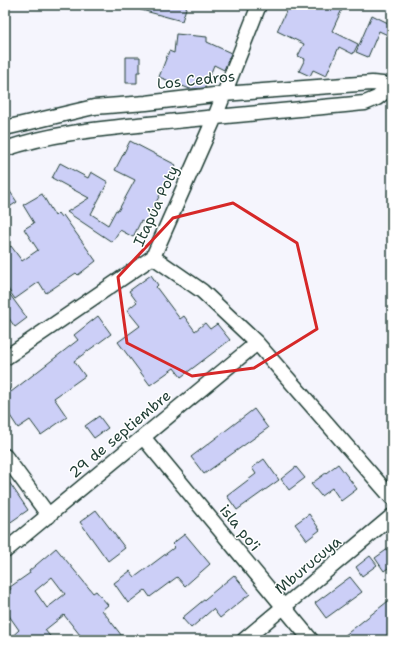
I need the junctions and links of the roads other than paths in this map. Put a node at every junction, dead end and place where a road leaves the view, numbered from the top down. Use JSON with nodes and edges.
{"nodes":[{"id":1,"x":259,"y":5,"type":"edge"},
{"id":2,"x":392,"y":85,"type":"edge"},
{"id":3,"x":223,"y":94,"type":"junction"},
{"id":4,"x":215,"y":117,"type":"junction"},
{"id":5,"x":5,"y":128,"type":"edge"},
{"id":6,"x":5,"y":149,"type":"edge"},
{"id":7,"x":153,"y":257,"type":"junction"},
{"id":8,"x":257,"y":343,"type":"junction"},
{"id":9,"x":5,"y":358,"type":"edge"},
{"id":10,"x":143,"y":437,"type":"junction"},
{"id":11,"x":5,"y":456,"type":"edge"},
{"id":12,"x":392,"y":498,"type":"edge"},
{"id":13,"x":49,"y":516,"type":"junction"},
{"id":14,"x":392,"y":516,"type":"edge"},
{"id":15,"x":5,"y":551,"type":"edge"},
{"id":16,"x":284,"y":608,"type":"junction"},
{"id":17,"x":244,"y":640,"type":"edge"},
{"id":18,"x":310,"y":640,"type":"edge"}],
"edges":[{"from":1,"to":3,"type":"street","name":"Itapúa Poty"},
{"from":2,"to":3,"type":"street","name":"Los Cedros"},
{"from":2,"to":4,"type":"street"},
{"from":3,"to":4,"type":"street","name":"Itapúa Poty"},
{"from":3,"to":5,"type":"street","name":"Los Cedros"},
{"from":4,"to":6,"type":"street"},
{"from":4,"to":7,"type":"street","name":"Itapúa Poty"},
{"from":7,"to":8,"type":"street"},
{"from":7,"to":9,"type":"street","name":"Itapúa Poty"},
{"from":8,"to":10,"type":"street","name":"29 de septiembre"},
{"from":8,"to":12,"type":"street"},
{"from":10,"to":13,"type":"street","name":"29 de septiembre"},
{"from":10,"to":16,"type":"street","name":"isla po'i"},
{"from":11,"to":13,"type":"street"},
{"from":13,"to":15,"type":"street","name":"29 de septiembre"},
{"from":14,"to":16,"type":"street","name":"Mburucuya"},
{"from":16,"to":17,"type":"street","name":"Mburucuya"},
{"from":16,"to":18,"type":"street","name":"isla po'i"}]}
